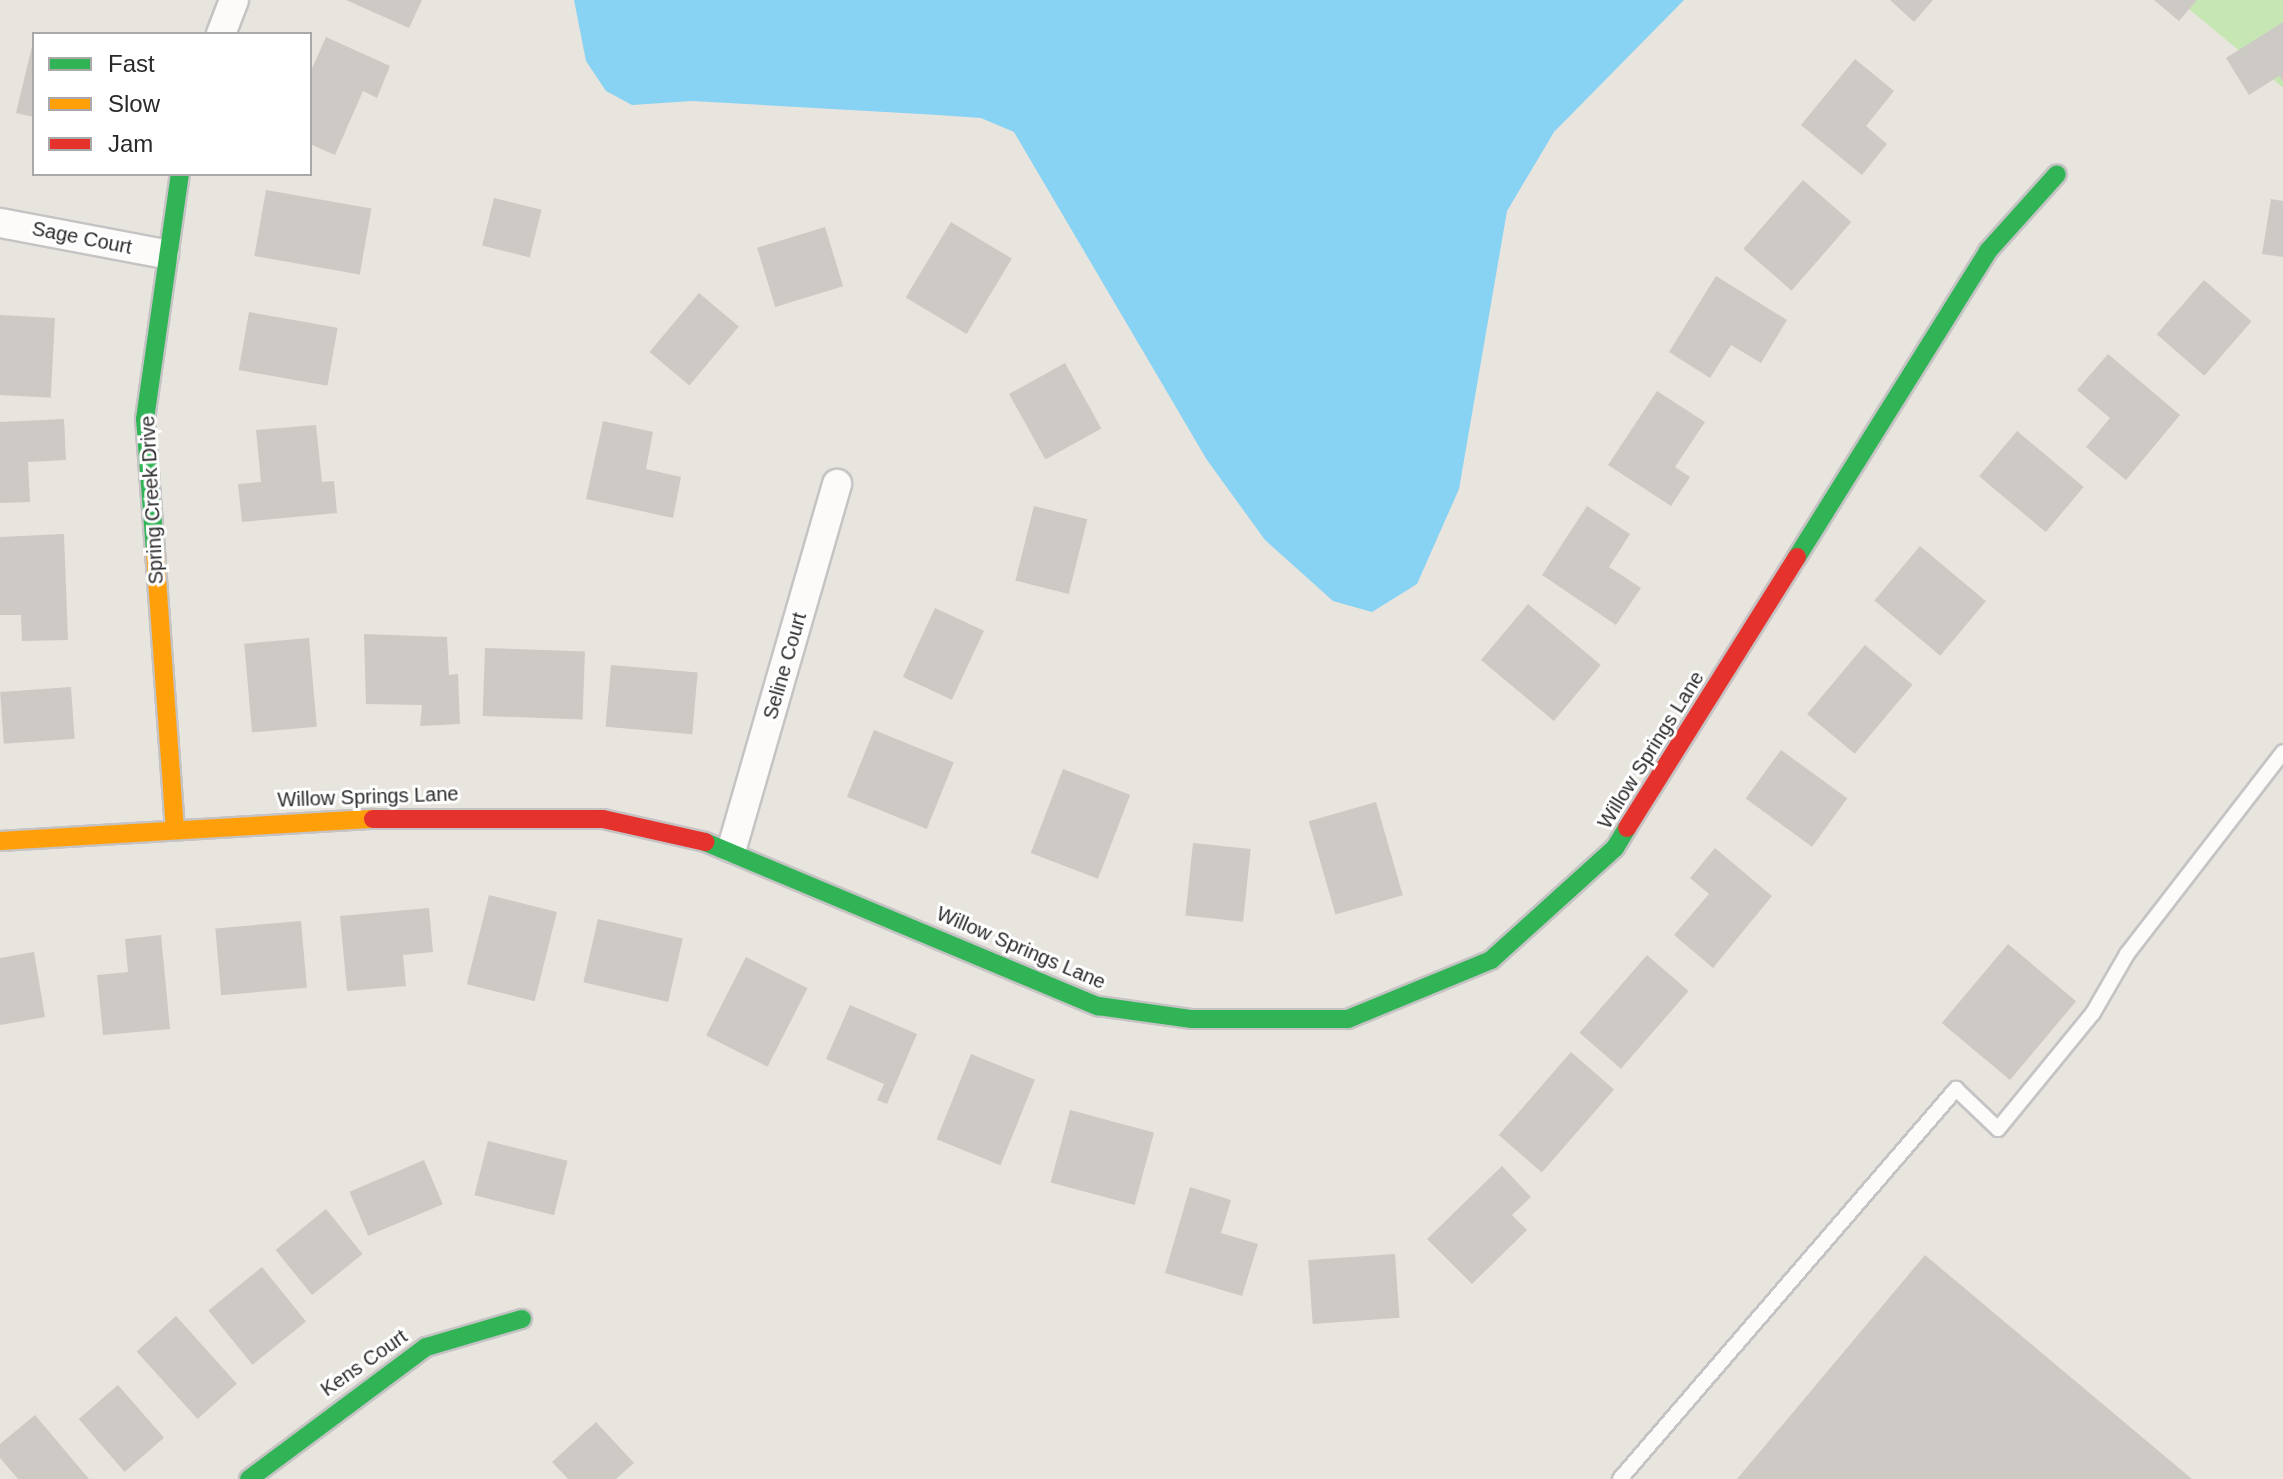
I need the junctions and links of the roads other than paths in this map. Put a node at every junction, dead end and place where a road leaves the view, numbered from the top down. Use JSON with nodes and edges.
{"nodes":[{"id":1,"x":234,"y":0,"type":"edge"},
{"id":2,"x":222,"y":32,"type":"edge"},
{"id":3,"x":2057,"y":174,"type":"dead end"},
{"id":4,"x":180,"y":176,"type":"edge"},
{"id":5,"x":0,"y":223,"type":"edge"},
{"id":6,"x":164,"y":254,"type":"junction"},
{"id":7,"x":837,"y":484,"type":"dead end"},
{"id":8,"x":2283,"y":752,"type":"edge"},
{"id":9,"x":175,"y":827,"type":"junction"},
{"id":10,"x":0,"y":841,"type":"edge"},
{"id":11,"x":732,"y":848,"type":"junction"},
{"id":12,"x":522,"y":1319,"type":"dead end"},
{"id":13,"x":249,"y":1479,"type":"edge"},
{"id":14,"x":1620,"y":1479,"type":"edge"}],
"edges":[{"from":1,"to":2,"type":"street"},
{"from":3,"to":11,"type":"street","name":"Willow Springs Lane"},
{"from":4,"to":6,"type":"street","name":"Spring Creek Drive"},
{"from":5,"to":6,"type":"street","name":"Sage Court"},
{"from":6,"to":9,"type":"street","name":"Spring Creek Drive"},
{"from":7,"to":11,"type":"street","name":"Seline Court"},
{"from":8,"to":14,"type":"lane"},
{"from":9,"to":10,"type":"street","name":"Willow Springs Lane"},
{"from":9,"to":11,"type":"street","name":"Willow Springs Lane"},
{"from":12,"to":13,"type":"street","name":"Kens Court"}]}
